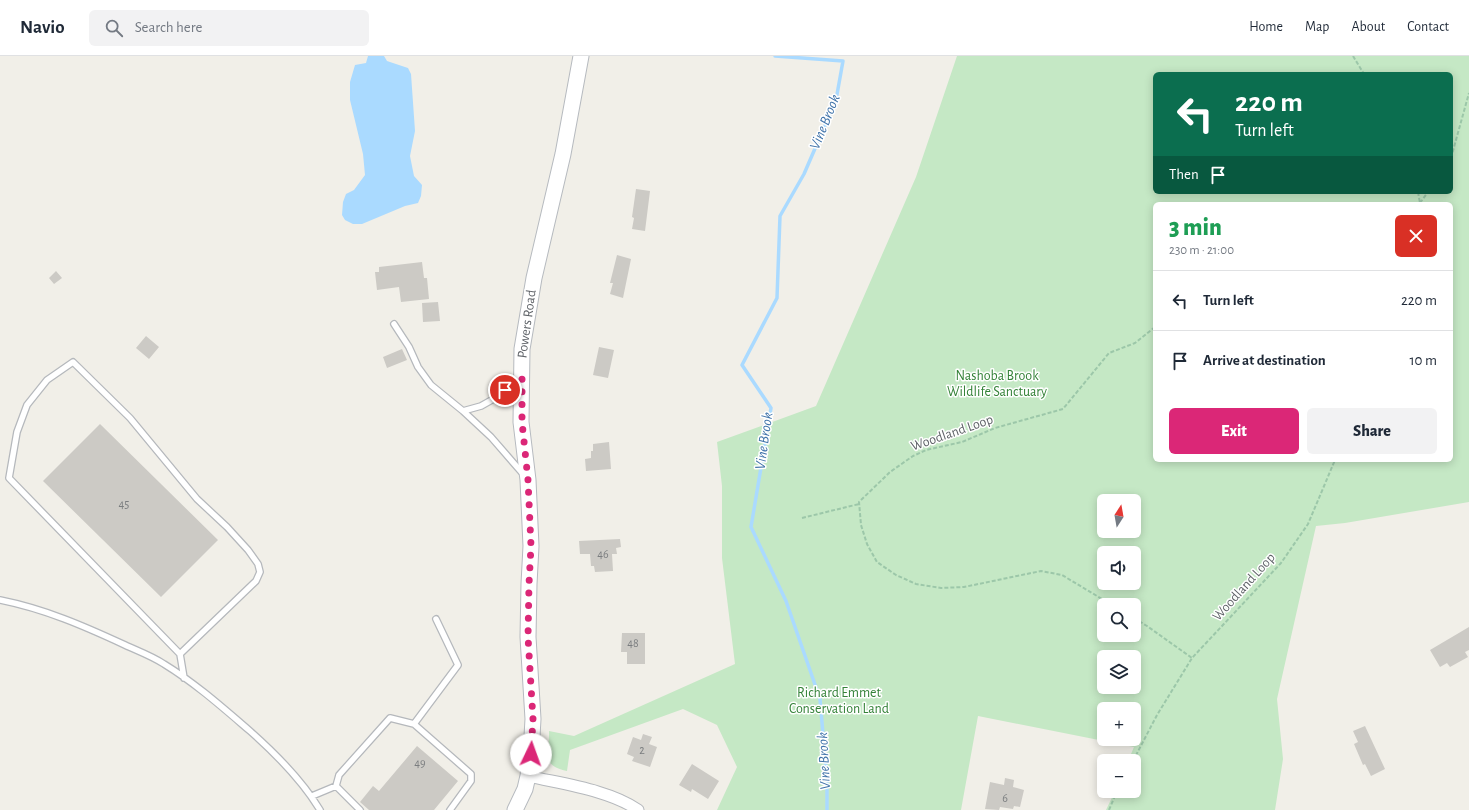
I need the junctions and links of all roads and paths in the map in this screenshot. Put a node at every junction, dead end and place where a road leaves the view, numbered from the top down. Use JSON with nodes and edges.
{"nodes":[{"id":1,"x":582,"y":56,"type":"edge"},
{"id":2,"x":1353,"y":56,"type":"edge"},
{"id":3,"x":1363,"y":72,"type":"edge"},
{"id":4,"x":1469,"y":93,"type":"edge"},
{"id":5,"x":1453,"y":151,"type":"edge"},
{"id":6,"x":394,"y":324,"type":"dead end"},
{"id":7,"x":1153,"y":329,"type":"edge"},
{"id":8,"x":522,"y":376,"type":"junction"},
{"id":9,"x":463,"y":411,"type":"junction"},
{"id":10,"x":1334,"y":462,"type":"edge"},
{"id":11,"x":528,"y":480,"type":"junction"},
{"id":12,"x":860,"y":504,"type":"junction"},
{"id":13,"x":802,"y":518,"type":"dead end"},
{"id":14,"x":1100,"y":598,"type":"edge"},
{"id":15,"x":0,"y":600,"type":"edge"},
{"id":16,"x":436,"y":619,"type":"dead end"},
{"id":17,"x":1141,"y":622,"type":"edge"},
{"id":18,"x":180,"y":654,"type":"junction"},
{"id":19,"x":1192,"y":658,"type":"junction"},
{"id":20,"x":184,"y":678,"type":"junction"},
{"id":21,"x":414,"y":724,"type":"junction"},
{"id":22,"x":1137,"y":754,"type":"edge"},
{"id":23,"x":528,"y":776,"type":"junction"},
{"id":24,"x":336,"y":786,"type":"junction"},
{"id":25,"x":312,"y":796,"type":"junction"},
{"id":26,"x":1114,"y":798,"type":"edge"},
{"id":27,"x":320,"y":810,"type":"edge"},
{"id":28,"x":360,"y":810,"type":"edge"},
{"id":29,"x":450,"y":810,"type":"edge"},
{"id":30,"x":515,"y":810,"type":"edge"},
{"id":31,"x":638,"y":810,"type":"edge"},
{"id":32,"x":1109,"y":810,"type":"edge"}],
"edges":[{"from":1,"to":8,"type":"main road","name":"Powers Road"},
{"from":2,"to":3,"type":"path"},
{"from":4,"to":5,"type":"path"},
{"from":6,"to":9,"type":"lane"},
{"from":7,"to":12,"type":"path","name":"Woodland Loop"},
{"from":8,"to":9,"type":"lane"},
{"from":8,"to":11,"type":"main road","name":"Powers Road"},
{"from":9,"to":11,"type":"lane"},
{"from":10,"to":19,"type":"path","name":"Woodland Loop"},
{"from":11,"to":23,"type":"main road","name":"Powers Road"},
{"from":12,"to":13,"type":"path"},
{"from":12,"to":14,"type":"path"},
{"from":15,"to":20,"type":"lane"},
{"from":16,"to":21,"type":"lane"},
{"from":17,"to":19,"type":"path"},
{"from":18,"to":18,"type":"lane"},
{"from":18,"to":20,"type":"lane"},
{"from":19,"to":22,"type":"path","name":"Woodland Loop"},
{"from":20,"to":25,"type":"lane"},
{"from":21,"to":24,"type":"lane"},
{"from":21,"to":29,"type":"lane"},
{"from":23,"to":30,"type":"main road","name":"Powers Road"},
{"from":23,"to":31,"type":"street"},
{"from":24,"to":25,"type":"lane"},
{"from":24,"to":28,"type":"lane"},
{"from":25,"to":27,"type":"lane"},
{"from":26,"to":32,"type":"path"}]}
